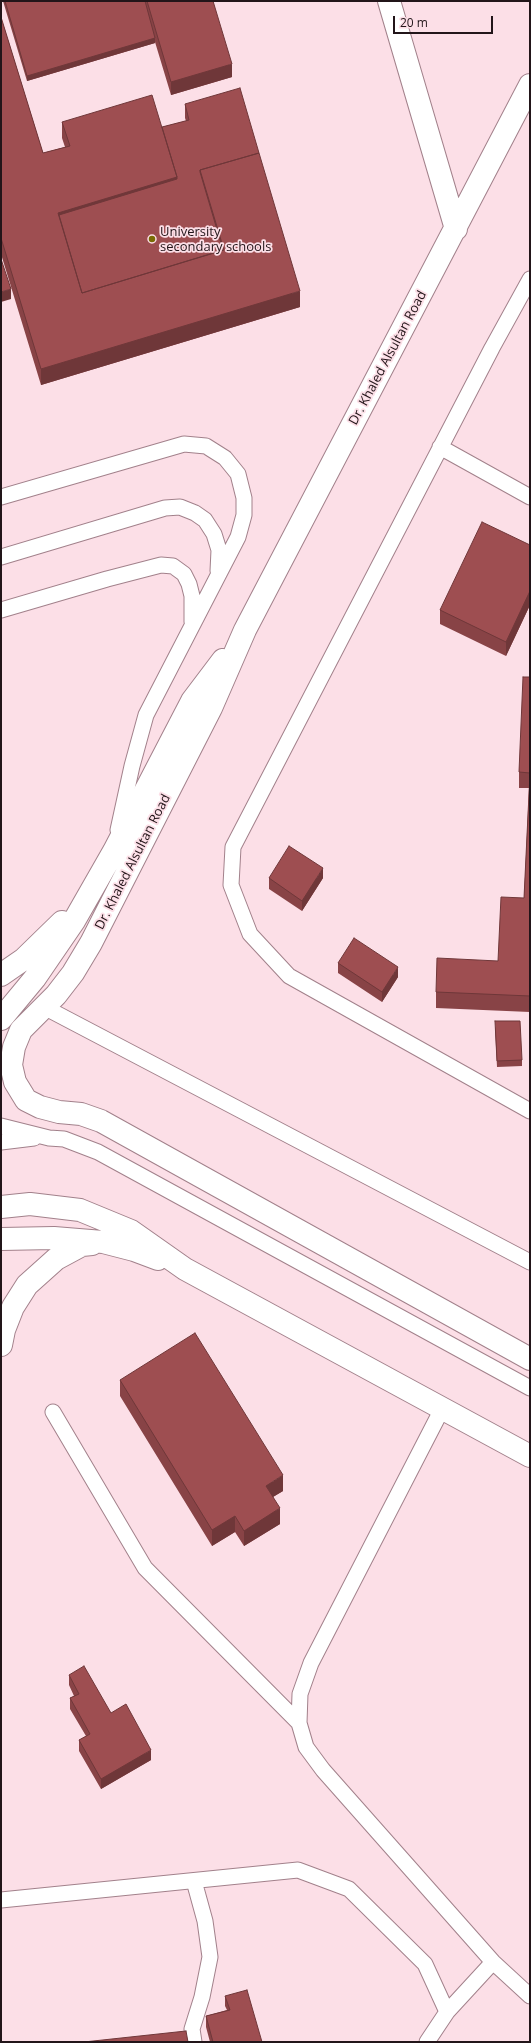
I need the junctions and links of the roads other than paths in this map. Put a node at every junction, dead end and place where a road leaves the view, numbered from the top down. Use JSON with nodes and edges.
{"nodes":[{"id":1,"x":389,"y":1,"type":"edge"},
{"id":2,"x":530,"y":85,"type":"edge"},
{"id":3,"x":456,"y":229,"type":"junction"},
{"id":4,"x":530,"y":279,"type":"edge"},
{"id":5,"x":440,"y":447,"type":"junction"},
{"id":6,"x":1,"y":497,"type":"edge"},
{"id":7,"x":530,"y":497,"type":"edge"},
{"id":8,"x":1,"y":557,"type":"edge"},
{"id":9,"x":218,"y":574,"type":"junction"},
{"id":10,"x":1,"y":610,"type":"edge"},
{"id":11,"x":191,"y":629,"type":"junction"},
{"id":12,"x":245,"y":630,"type":"junction"},
{"id":13,"x":114,"y":851,"type":"junction"},
{"id":14,"x":97,"y":882,"type":"junction"},
{"id":15,"x":1,"y":974,"type":"edge"},
{"id":16,"x":44,"y":1007,"type":"junction"},
{"id":17,"x":1,"y":1019,"type":"edge"},
{"id":18,"x":530,"y":1111,"type":"edge"},
{"id":19,"x":1,"y":1126,"type":"edge"},
{"id":20,"x":49,"y":1138,"type":"junction"},
{"id":21,"x":1,"y":1142,"type":"edge"},
{"id":22,"x":30,"y":1204,"type":"junction"},
{"id":23,"x":1,"y":1207,"type":"edge"},
{"id":24,"x":1,"y":1227,"type":"edge"},
{"id":25,"x":1,"y":1239,"type":"edge"},
{"id":26,"x":103,"y":1242,"type":"junction"},
{"id":27,"x":530,"y":1262,"type":"edge"},
{"id":28,"x":185,"y":1269,"type":"junction"},
{"id":29,"x":1,"y":1345,"type":"edge"},
{"id":30,"x":530,"y":1359,"type":"edge"},
{"id":31,"x":530,"y":1388,"type":"edge"},
{"id":32,"x":442,"y":1409,"type":"junction"},
{"id":33,"x":53,"y":1412,"type":"dead end"},
{"id":34,"x":530,"y":1456,"type":"edge"},
{"id":35,"x":299,"y":1723,"type":"junction"},
{"id":36,"x":194,"y":1881,"type":"junction"},
{"id":37,"x":1,"y":1900,"type":"edge"},
{"id":38,"x":493,"y":1962,"type":"junction"},
{"id":39,"x":530,"y":1996,"type":"edge"},
{"id":40,"x":447,"y":2012,"type":"junction"},
{"id":41,"x":194,"y":2042,"type":"edge"},
{"id":42,"x":427,"y":2042,"type":"edge"}],
"edges":[{"from":1,"to":3,"type":"street"},
{"from":2,"to":3,"type":"street","name":"Dr. Khaled Alsultan Road"},
{"from":3,"to":12,"type":"street","name":"Dr. Khaled Alsultan Road"},
{"from":4,"to":5,"type":"lane"},
{"from":5,"to":7,"type":"lane"},
{"from":5,"to":18,"type":"lane"},
{"from":6,"to":9,"type":"lane"},
{"from":8,"to":9,"type":"lane"},
{"from":9,"to":11,"type":"lane"},
{"from":10,"to":11,"type":"lane"},
{"from":11,"to":13,"type":"lane"},
{"from":12,"to":13,"type":"street","name":"Dr. Khaled Alsultan Road"},
{"from":12,"to":16,"type":"street","name":"Dr. Khaled Alsultan Road"},
{"from":13,"to":14,"type":"street","name":"Dr. Khaled Alsultan Road"},
{"from":14,"to":15,"type":"street"},
{"from":14,"to":17,"type":"street","name":"Dr. Khaled Alsultan Road"},
{"from":16,"to":27,"type":"lane"},
{"from":16,"to":30,"type":"street","name":"Dr. Khaled Alsultan Road"},
{"from":19,"to":20,"type":"lane"},
{"from":20,"to":21,"type":"lane"},
{"from":20,"to":31,"type":"lane"},
{"from":22,"to":23,"type":"street"},
{"from":22,"to":24,"type":"street"},
{"from":22,"to":28,"type":"street"},
{"from":25,"to":26,"type":"street"},
{"from":26,"to":28,"type":"street"},
{"from":26,"to":29,"type":"street"},
{"from":28,"to":32,"type":"street"},
{"from":32,"to":34,"type":"street"},
{"from":32,"to":35,"type":"lane"},
{"from":33,"to":35,"type":"lane"},
{"from":35,"to":38,"type":"lane"},
{"from":36,"to":37,"type":"lane"},
{"from":36,"to":40,"type":"lane"},
{"from":36,"to":41,"type":"lane"},
{"from":38,"to":39,"type":"lane"},
{"from":38,"to":40,"type":"lane"},
{"from":40,"to":42,"type":"lane"}]}
